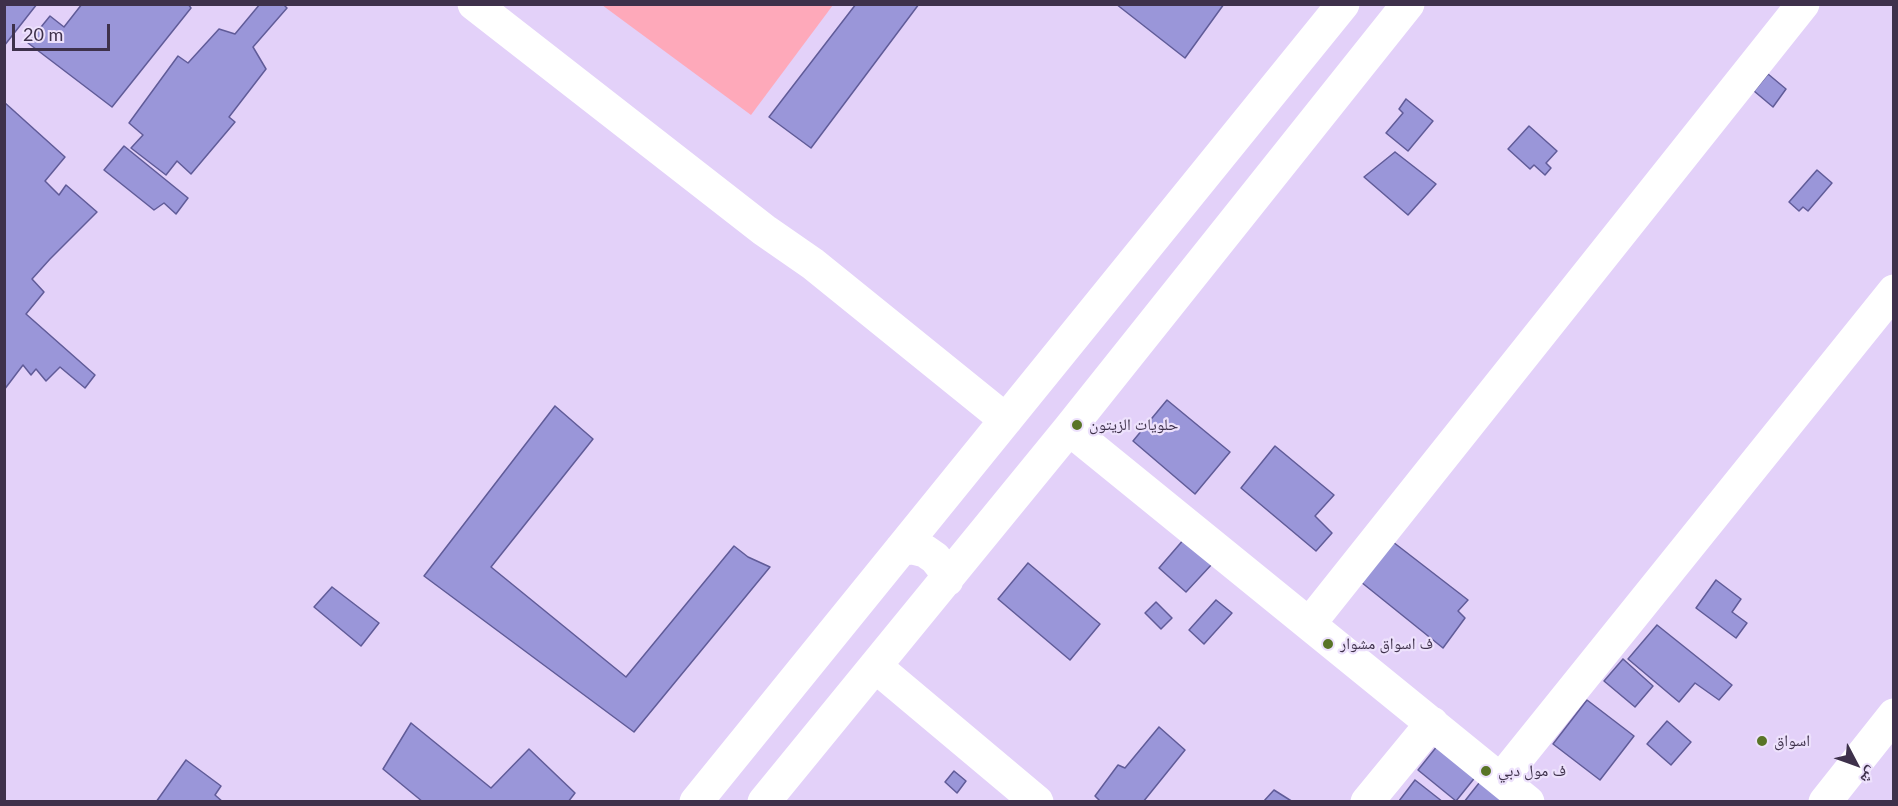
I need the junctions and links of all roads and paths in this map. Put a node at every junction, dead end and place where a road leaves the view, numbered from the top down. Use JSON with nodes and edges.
{"nodes":[{"id":1,"x":474,"y":4,"type":"edge"},
{"id":2,"x":1343,"y":4,"type":"edge"},
{"id":3,"x":1408,"y":4,"type":"edge"},
{"id":4,"x":1803,"y":4,"type":"edge"},
{"id":5,"x":1387,"y":30,"type":"junction"},
{"id":6,"x":1285,"y":76,"type":"junction"},
{"id":7,"x":1327,"y":105,"type":"junction"},
{"id":8,"x":1893,"y":291,"type":"edge"},
{"id":9,"x":1006,"y":420,"type":"junction"},
{"id":10,"x":1069,"y":429,"type":"junction"},
{"id":11,"x":958,"y":479,"type":"junction"},
{"id":12,"x":1000,"y":514,"type":"junction"},
{"id":13,"x":900,"y":549,"type":"junction"},
{"id":14,"x":947,"y":580,"type":"junction"},
{"id":15,"x":1310,"y":623,"type":"junction"},
{"id":16,"x":875,"y":666,"type":"junction"},
{"id":17,"x":1893,"y":715,"type":"edge"},
{"id":18,"x":1432,"y":723,"type":"junction"},
{"id":19,"x":1501,"y":779,"type":"junction"},
{"id":20,"x":696,"y":801,"type":"edge"},
{"id":21,"x":764,"y":801,"type":"edge"},
{"id":22,"x":1036,"y":801,"type":"edge"},
{"id":23,"x":1367,"y":801,"type":"edge"},
{"id":24,"x":1528,"y":801,"type":"edge"},
{"id":25,"x":1825,"y":801,"type":"edge"}],
"edges":[{"from":1,"to":9,"type":"street"},
{"from":2,"to":5,"type":"street"},
{"from":2,"to":6,"type":"street"},
{"from":3,"to":5,"type":"street"},
{"from":4,"to":15,"type":"street"},
{"from":5,"to":7,"type":"street"},
{"from":6,"to":7,"type":"street"},
{"from":6,"to":9,"type":"street"},
{"from":7,"to":10,"type":"street"},
{"from":8,"to":19,"type":"street"},
{"from":9,"to":11,"type":"street"},
{"from":10,"to":12,"type":"street"},
{"from":10,"to":15,"type":"street"},
{"from":11,"to":12,"type":"street"},
{"from":11,"to":13,"type":"street"},
{"from":12,"to":14,"type":"street"},
{"from":13,"to":14,"type":"street"},
{"from":13,"to":20,"type":"street"},
{"from":14,"to":16,"type":"street"},
{"from":15,"to":18,"type":"street"},
{"from":16,"to":21,"type":"street"},
{"from":16,"to":22,"type":"street"},
{"from":17,"to":25,"type":"street"},
{"from":18,"to":19,"type":"street"},
{"from":18,"to":23,"type":"street"},
{"from":19,"to":24,"type":"street"}]}
